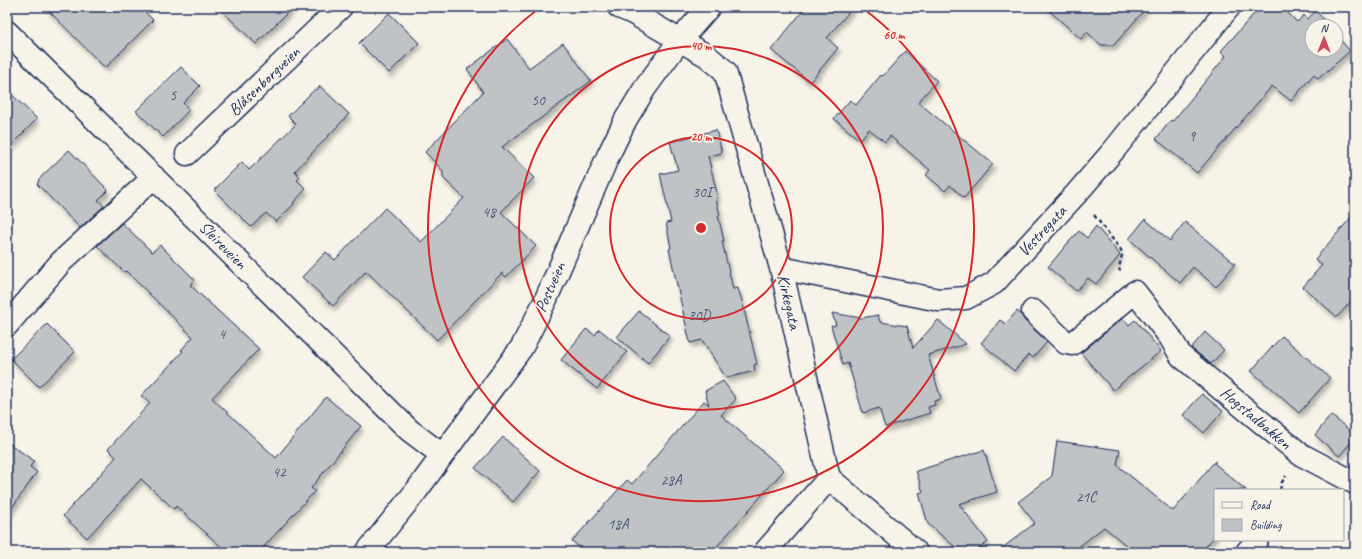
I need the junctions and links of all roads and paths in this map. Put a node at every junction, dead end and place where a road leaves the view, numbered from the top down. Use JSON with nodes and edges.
{"nodes":[{"id":1,"x":341,"y":7,"type":"edge"},
{"id":2,"x":619,"y":7,"type":"edge"},
{"id":3,"x":709,"y":7,"type":"edge"},
{"id":4,"x":1228,"y":7,"type":"edge"},
{"id":5,"x":7,"y":32,"type":"edge"},
{"id":6,"x":680,"y":40,"type":"junction"},
{"id":7,"x":187,"y":154,"type":"dead end"},
{"id":8,"x":154,"y":177,"type":"junction"},
{"id":9,"x":1076,"y":194,"type":"junction"},
{"id":10,"x":781,"y":268,"type":"junction"},
{"id":11,"x":1135,"y":292,"type":"junction"},
{"id":12,"x":1033,"y":311,"type":"dead end"},
{"id":13,"x":7,"y":325,"type":"edge"},
{"id":14,"x":442,"y":456,"type":"junction"},
{"id":15,"x":829,"y":478,"type":"junction"},
{"id":16,"x":1355,"y":483,"type":"edge"},
{"id":17,"x":1256,"y":541,"type":"edge"},
{"id":18,"x":367,"y":552,"type":"edge"},
{"id":19,"x":766,"y":552,"type":"edge"},
{"id":20,"x":916,"y":552,"type":"edge"},
{"id":21,"x":1247,"y":552,"type":"edge"}],
"edges":[{"from":1,"to":7,"type":"street","name":"Blåsenborgveien"},
{"from":2,"to":6,"type":"street","name":"Kirkegata"},
{"from":3,"to":6,"type":"street","name":"Postveien"},
{"from":4,"to":9,"type":"street","name":"Vestregata"},
{"from":5,"to":8,"type":"street","name":"Sleireveien"},
{"from":6,"to":10,"type":"street","name":"Kirkegata"},
{"from":6,"to":14,"type":"street","name":"Postveien"},
{"from":8,"to":13,"type":"street"},
{"from":8,"to":14,"type":"street","name":"Sleireveien"},
{"from":9,"to":10,"type":"street","name":"Vestregata"},
{"from":9,"to":11,"type":"path"},
{"from":10,"to":15,"type":"street","name":"Kirkegata"},
{"from":11,"to":12,"type":"street"},
{"from":11,"to":16,"type":"street","name":"Hogstadbakken"},
{"from":14,"to":18,"type":"street","name":"Postveien"},
{"from":15,"to":19,"type":"street"},
{"from":15,"to":20,"type":"street"},
{"from":17,"to":21,"type":"street"}]}
